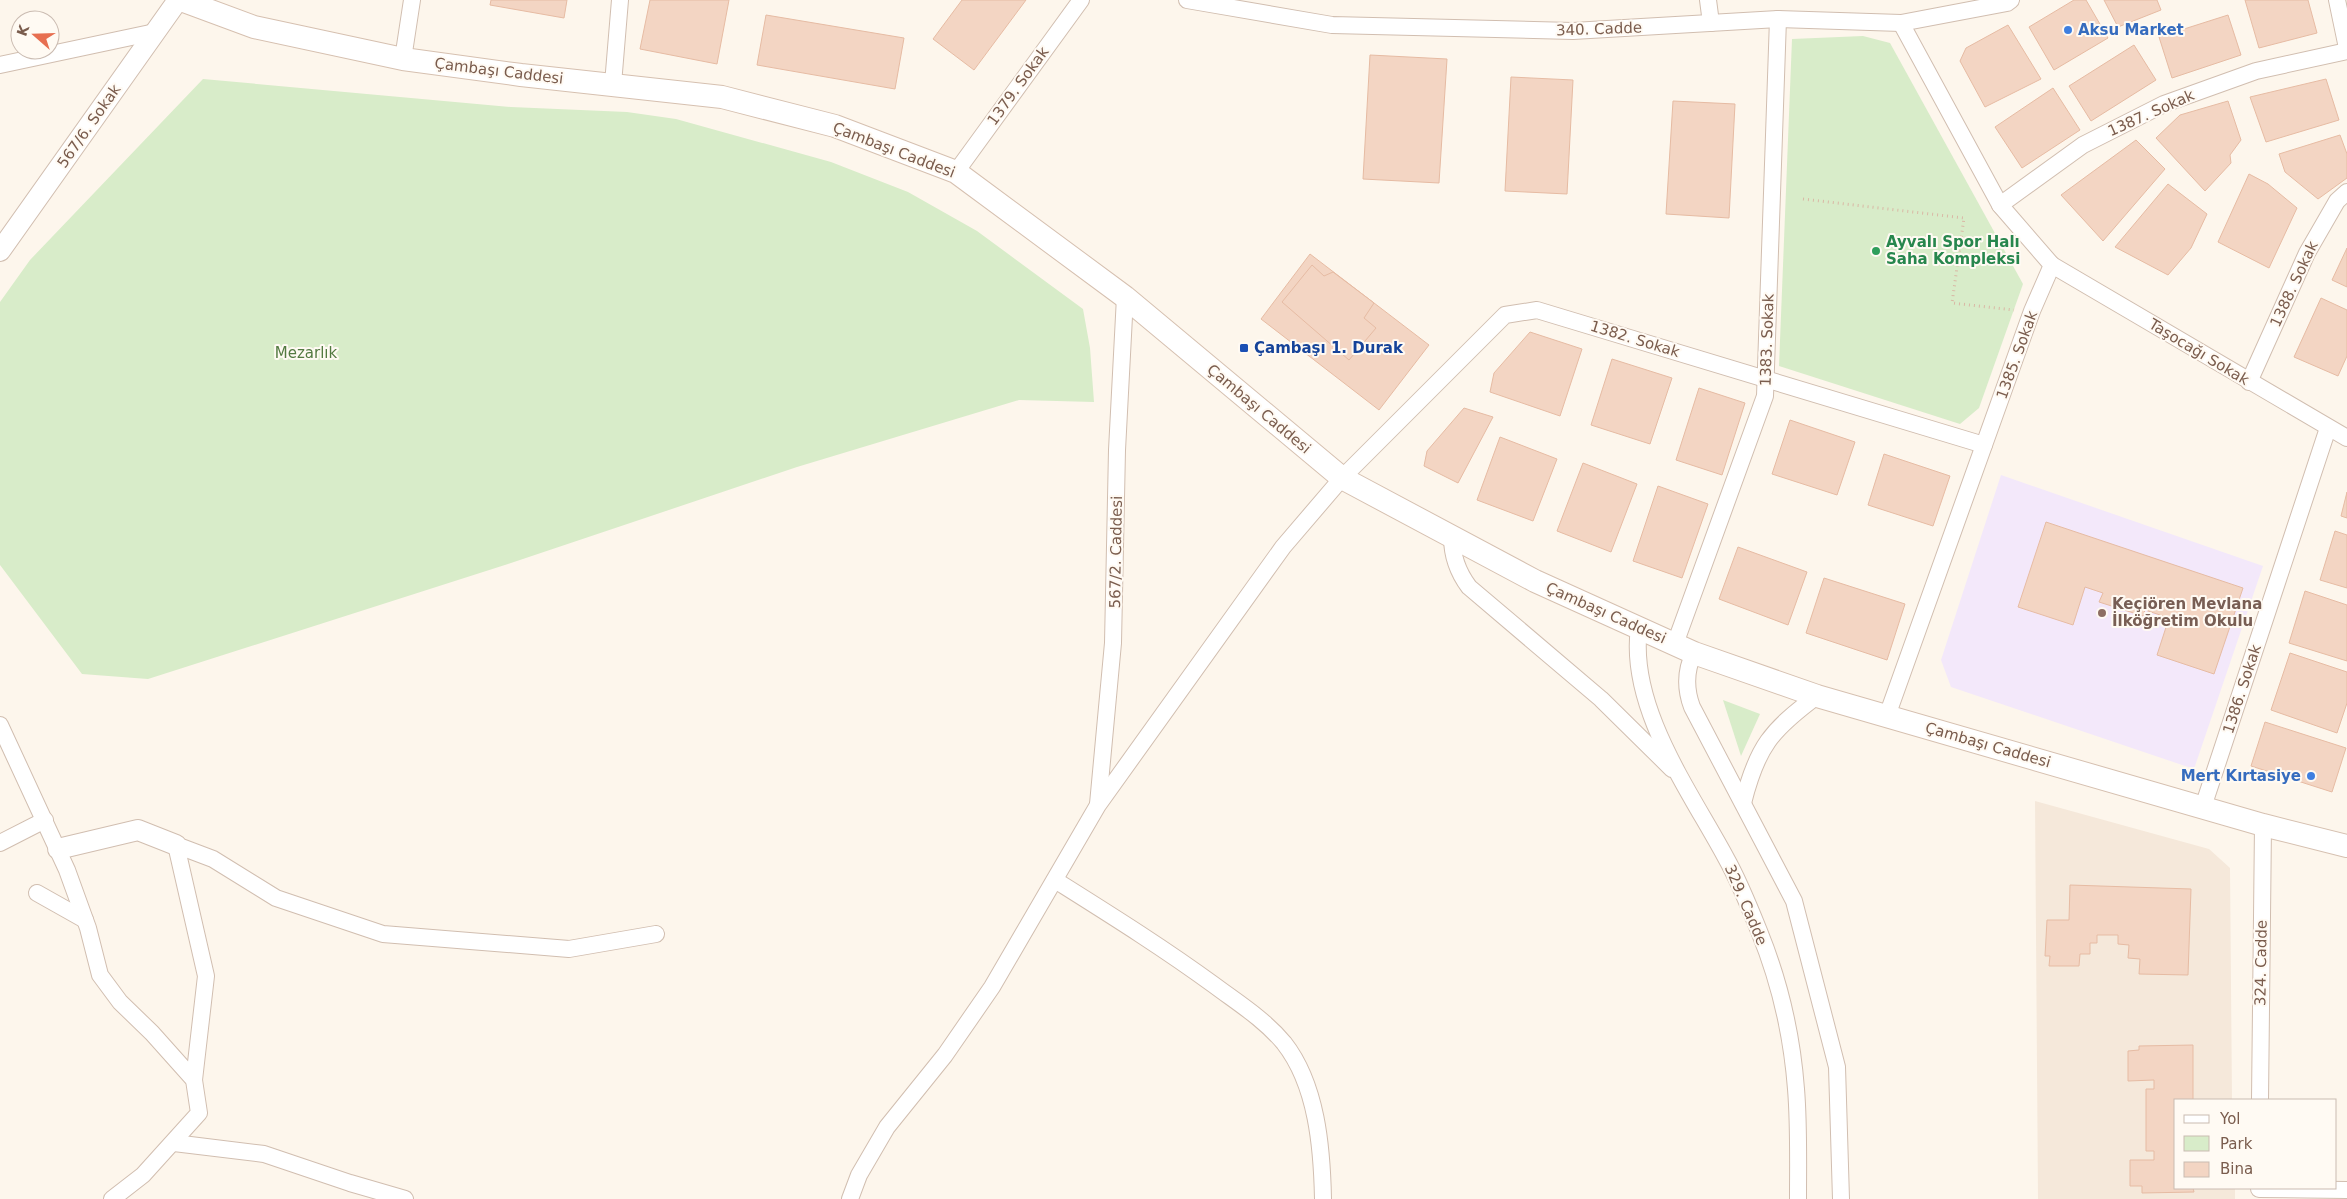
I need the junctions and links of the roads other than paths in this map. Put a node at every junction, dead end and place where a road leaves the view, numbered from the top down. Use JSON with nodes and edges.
{"nodes":[{"id":1,"x":179,"y":0,"type":"edge"},
{"id":2,"x":412,"y":0,"type":"edge"},
{"id":3,"x":620,"y":0,"type":"edge"},
{"id":4,"x":1081,"y":0,"type":"edge"},
{"id":5,"x":1187,"y":0,"type":"edge"},
{"id":6,"x":1708,"y":0,"type":"edge"},
{"id":7,"x":2011,"y":0,"type":"edge"},
{"id":8,"x":2337,"y":0,"type":"edge"},
{"id":9,"x":1778,"y":19,"type":"junction"},
{"id":10,"x":1711,"y":23,"type":"junction"},
{"id":11,"x":1901,"y":23,"type":"junction"},
{"id":12,"x":155,"y":32,"type":"junction"},
{"id":13,"x":2347,"y":49,"type":"edge"},
{"id":14,"x":403,"y":59,"type":"junction"},
{"id":15,"x":0,"y":65,"type":"edge"},
{"id":16,"x":613,"y":84,"type":"junction"},
{"id":17,"x":956,"y":172,"type":"junction"},
{"id":18,"x":2347,"y":192,"type":"edge"},
{"id":19,"x":2000,"y":205,"type":"junction"},
{"id":20,"x":0,"y":251,"type":"edge"},
{"id":21,"x":2052,"y":265,"type":"junction"},
{"id":22,"x":1125,"y":297,"type":"junction"},
{"id":23,"x":1766,"y":378,"type":"junction"},
{"id":24,"x":2249,"y":382,"type":"junction"},
{"id":25,"x":2328,"y":428,"type":"junction"},
{"id":26,"x":2347,"y":438,"type":"edge"},
{"id":27,"x":1984,"y":445,"type":"junction"},
{"id":28,"x":1342,"y":478,"type":"junction"},
{"id":29,"x":1452,"y":537,"type":"junction"},
{"id":30,"x":1639,"y":628,"type":"junction"},
{"id":31,"x":1685,"y":649,"type":"junction"},
{"id":32,"x":1817,"y":696,"type":"junction"},
{"id":33,"x":1887,"y":716,"type":"junction"},
{"id":34,"x":0,"y":725,"type":"edge"},
{"id":35,"x":4,"y":741,"type":"edge"},
{"id":36,"x":1681,"y":778,"type":"junction"},
{"id":37,"x":1743,"y":803,"type":"junction"},
{"id":38,"x":1098,"y":805,"type":"junction"},
{"id":39,"x":2203,"y":807,"type":"junction"},
{"id":40,"x":45,"y":820,"type":"junction"},
{"id":41,"x":2262,"y":825,"type":"junction"},
{"id":42,"x":0,"y":843,"type":"edge"},
{"id":43,"x":176,"y":845,"type":"junction"},
{"id":44,"x":2347,"y":846,"type":"edge"},
{"id":45,"x":58,"y":849,"type":"junction"},
{"id":46,"x":1055,"y":880,"type":"junction"},
{"id":47,"x":37,"y":893,"type":"dead end"},
{"id":48,"x":85,"y":920,"type":"junction"},
{"id":49,"x":656,"y":934,"type":"dead end"},
{"id":50,"x":194,"y":1080,"type":"junction"},
{"id":51,"x":2260,"y":1099,"type":"edge"},
{"id":52,"x":174,"y":1143,"type":"junction"},
{"id":53,"x":2347,"y":1190,"type":"edge"},
{"id":54,"x":2259,"y":1192,"type":"edge"},
{"id":55,"x":112,"y":1199,"type":"edge"},
{"id":56,"x":405,"y":1199,"type":"edge"},
{"id":57,"x":850,"y":1199,"type":"edge"},
{"id":58,"x":1323,"y":1199,"type":"edge"},
{"id":59,"x":1798,"y":1199,"type":"edge"},
{"id":60,"x":1841,"y":1199,"type":"edge"}],
"edges":[{"from":1,"to":12,"type":"street","name":"567/6. Sokak"},
{"from":1,"to":14,"type":"main road","name":"Çambaşı Caddesi"},
{"from":2,"to":14,"type":"street"},
{"from":3,"to":16,"type":"street"},
{"from":4,"to":17,"type":"street","name":"1379. Sokak"},
{"from":5,"to":10,"type":"street","name":"340. Cadde"},
{"from":6,"to":10,"type":"street"},
{"from":7,"to":11,"type":"street","name":"340. Cadde"},
{"from":8,"to":13,"type":"street"},
{"from":9,"to":10,"type":"street","name":"340. Cadde"},
{"from":9,"to":11,"type":"street","name":"340. Cadde"},
{"from":9,"to":23,"type":"street","name":"1383. Sokak"},
{"from":11,"to":19,"type":"street"},
{"from":12,"to":15,"type":"street"},
{"from":12,"to":20,"type":"street","name":"567/6. Sokak"},
{"from":13,"to":19,"type":"street","name":"1387. Sokak"},
{"from":14,"to":16,"type":"main road","name":"Çambaşı Caddesi"},
{"from":16,"to":17,"type":"main road","name":"Çambaşı Caddesi"},
{"from":17,"to":22,"type":"main road","name":"Çambaşı Caddesi"},
{"from":18,"to":24,"type":"street","name":"1388. Sokak"},
{"from":19,"to":21,"type":"street"},
{"from":21,"to":24,"type":"street","name":"Taşocağı Sokak"},
{"from":21,"to":27,"type":"street","name":"1385. Sokak"},
{"from":22,"to":28,"type":"main road","name":"Çambaşı Caddesi"},
{"from":22,"to":38,"type":"street","name":"567/2. Caddesi"},
{"from":23,"to":27,"type":"street","name":"1382. Sokak"},
{"from":23,"to":28,"type":"street","name":"1382. Sokak"},
{"from":23,"to":31,"type":"street","name":"1383. Sokak"},
{"from":24,"to":25,"type":"street","name":"Taşocağı Sokak"},
{"from":25,"to":26,"type":"street","name":"Taşocağı Sokak"},
{"from":25,"to":39,"type":"street","name":"1386. Sokak"},
{"from":27,"to":33,"type":"street","name":"1385. Sokak"},
{"from":28,"to":29,"type":"main road","name":"Çambaşı Caddesi"},
{"from":28,"to":38,"type":"street","name":"1382. Sokak"},
{"from":29,"to":30,"type":"main road","name":"Çambaşı Caddesi"},
{"from":29,"to":36,"type":"street"},
{"from":30,"to":31,"type":"main road","name":"Çambaşı Caddesi"},
{"from":30,"to":36,"type":"street","name":"329. Cadde"},
{"from":31,"to":32,"type":"main road","name":"Çambaşı Caddesi"},
{"from":31,"to":37,"type":"street"},
{"from":32,"to":33,"type":"main road","name":"Çambaşı Caddesi"},
{"from":32,"to":37,"type":"street"},
{"from":33,"to":39,"type":"main road","name":"Çambaşı Caddesi"},
{"from":34,"to":35,"type":"street"},
{"from":35,"to":40,"type":"street"},
{"from":36,"to":59,"type":"street","name":"329. Cadde"},
{"from":37,"to":60,"type":"street"},
{"from":38,"to":46,"type":"street","name":"1382. Sokak"},
{"from":39,"to":41,"type":"main road","name":"Çambaşı Caddesi"},
{"from":40,"to":42,"type":"street"},
{"from":40,"to":45,"type":"street"},
{"from":41,"to":44,"type":"main road","name":"Çambaşı Caddesi"},
{"from":41,"to":51,"type":"street","name":"324. Cadde"},
{"from":43,"to":45,"type":"street"},
{"from":43,"to":49,"type":"street"},
{"from":43,"to":50,"type":"street"},
{"from":45,"to":48,"type":"street"},
{"from":46,"to":57,"type":"street","name":"1382. Sokak"},
{"from":46,"to":58,"type":"street"},
{"from":47,"to":48,"type":"street"},
{"from":48,"to":50,"type":"street"},
{"from":50,"to":52,"type":"street"},
{"from":52,"to":55,"type":"street"},
{"from":52,"to":56,"type":"street"},
{"from":53,"to":54,"type":"street"}]}
